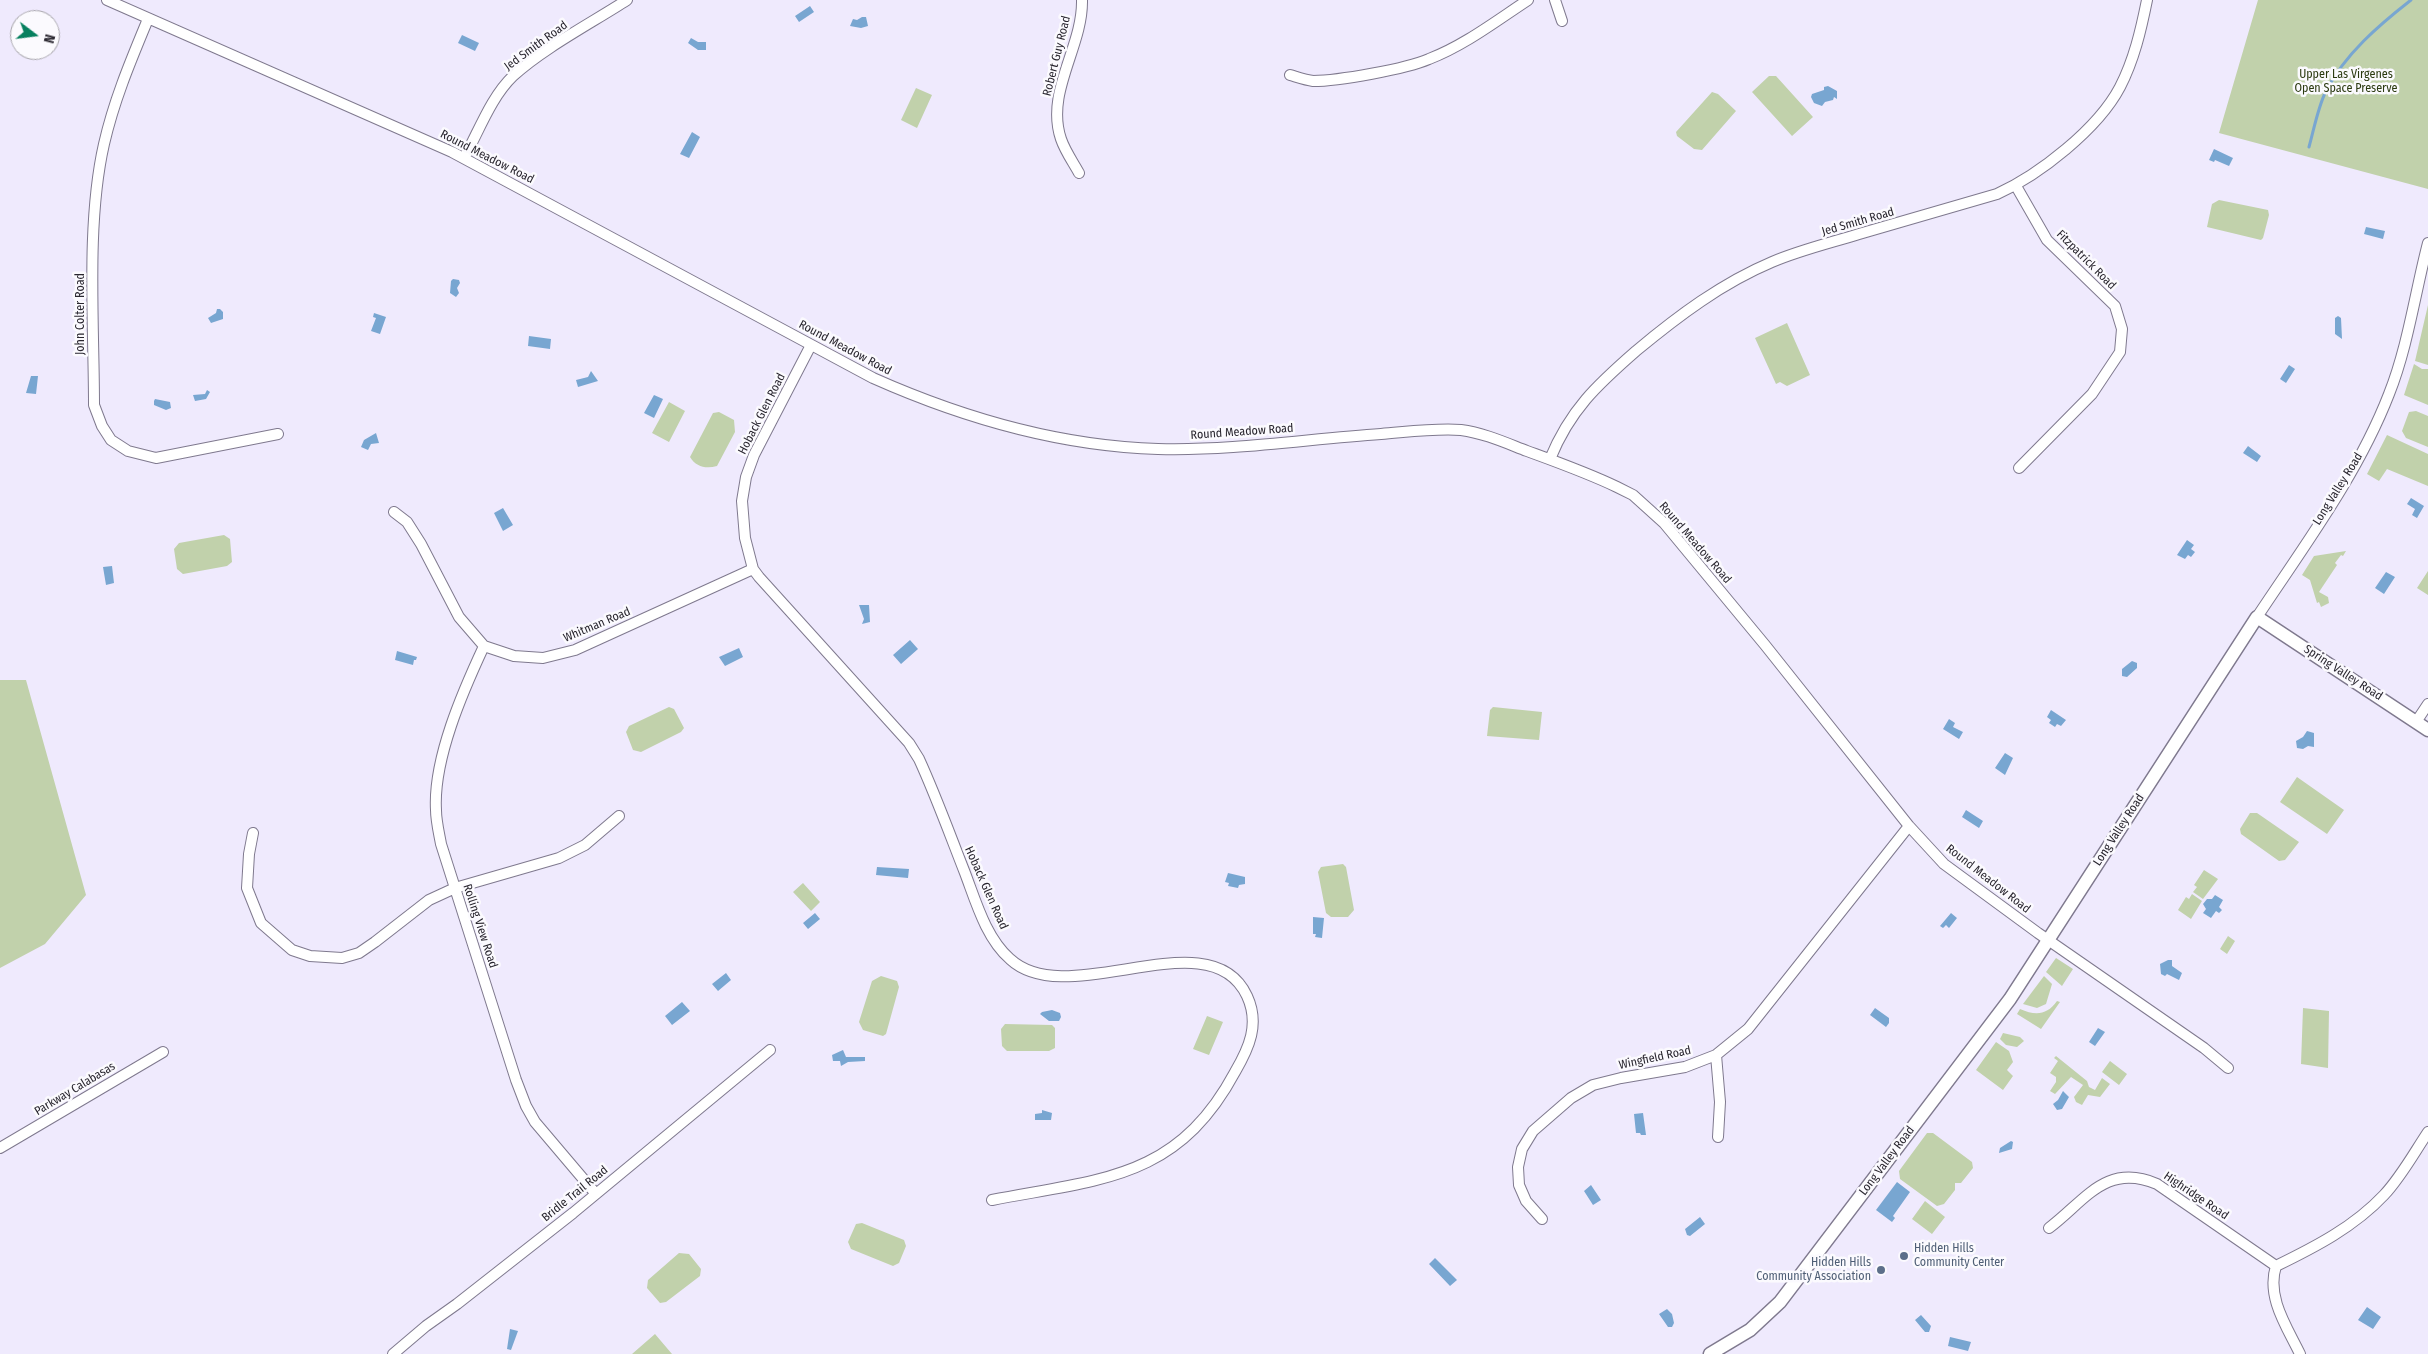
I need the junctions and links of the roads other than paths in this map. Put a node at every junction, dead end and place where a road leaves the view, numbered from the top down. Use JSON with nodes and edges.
{"nodes":[{"id":1,"x":106,"y":0,"type":"edge"},
{"id":2,"x":627,"y":0,"type":"edge"},
{"id":3,"x":1082,"y":0,"type":"edge"},
{"id":4,"x":1528,"y":0,"type":"edge"},
{"id":5,"x":1555,"y":0,"type":"edge"},
{"id":6,"x":2147,"y":0,"type":"edge"},
{"id":7,"x":148,"y":19,"type":"junction"},
{"id":8,"x":1562,"y":21,"type":"dead end"},
{"id":9,"x":1290,"y":75,"type":"dead end"},
{"id":10,"x":464,"y":158,"type":"junction"},
{"id":11,"x":1079,"y":173,"type":"dead end"},
{"id":12,"x":2016,"y":186,"type":"junction"},
{"id":13,"x":2428,"y":243,"type":"edge"},
{"id":14,"x":811,"y":345,"type":"junction"},
{"id":15,"x":278,"y":434,"type":"dead end"},
{"id":16,"x":1550,"y":459,"type":"junction"},
{"id":17,"x":2019,"y":468,"type":"dead end"},
{"id":18,"x":394,"y":512,"type":"dead end"},
{"id":19,"x":753,"y":569,"type":"junction"},
{"id":20,"x":2257,"y":617,"type":"junction"},
{"id":21,"x":484,"y":646,"type":"junction"},
{"id":22,"x":2428,"y":704,"type":"edge"},
{"id":23,"x":2416,"y":722,"type":"junction"},
{"id":24,"x":2428,"y":730,"type":"edge"},
{"id":25,"x":619,"y":816,"type":"dead end"},
{"id":26,"x":1910,"y":826,"type":"junction"},
{"id":27,"x":253,"y":833,"type":"dead end"},
{"id":28,"x":455,"y":888,"type":"junction"},
{"id":29,"x":2049,"y":940,"type":"junction"},
{"id":30,"x":770,"y":1050,"type":"dead end"},
{"id":31,"x":163,"y":1052,"type":"dead end"},
{"id":32,"x":1716,"y":1055,"type":"junction"},
{"id":33,"x":2228,"y":1068,"type":"dead end"},
{"id":34,"x":2428,"y":1132,"type":"edge"},
{"id":35,"x":1718,"y":1138,"type":"dead end"},
{"id":36,"x":0,"y":1148,"type":"edge"},
{"id":37,"x":596,"y":1194,"type":"junction"},
{"id":38,"x":992,"y":1200,"type":"dead end"},
{"id":39,"x":1542,"y":1219,"type":"dead end"},
{"id":40,"x":2049,"y":1228,"type":"dead end"},
{"id":41,"x":2276,"y":1266,"type":"junction"},
{"id":42,"x":1719,"y":1352,"type":"edge"},
{"id":43,"x":393,"y":1354,"type":"edge"},
{"id":44,"x":2300,"y":1354,"type":"edge"}],
"edges":[{"from":1,"to":7,"type":"street","name":"Round Meadow Road"},
{"from":2,"to":10,"type":"street","name":"Jed Smith Road"},
{"from":3,"to":11,"type":"street","name":"Robert Guy Road"},
{"from":4,"to":9,"type":"street"},
{"from":5,"to":8,"type":"street"},
{"from":6,"to":12,"type":"street","name":"Jed Smith Road"},
{"from":7,"to":10,"type":"street","name":"Round Meadow Road"},
{"from":7,"to":15,"type":"street","name":"John Colter Road"},
{"from":10,"to":14,"type":"street","name":"Round Meadow Road"},
{"from":12,"to":16,"type":"street","name":"Jed Smith Road"},
{"from":12,"to":17,"type":"street","name":"Fitzpatrick Road"},
{"from":13,"to":20,"type":"street","name":"Long Valley Road"},
{"from":14,"to":16,"type":"street","name":"Round Meadow Road"},
{"from":14,"to":19,"type":"street","name":"Hoback Glen Road"},
{"from":16,"to":26,"type":"street","name":"Round Meadow Road"},
{"from":18,"to":21,"type":"street"},
{"from":19,"to":21,"type":"street","name":"Whitman Road"},
{"from":19,"to":38,"type":"street","name":"Hoback Glen Road"},
{"from":20,"to":23,"type":"street","name":"Spring Valley Road"},
{"from":20,"to":29,"type":"street","name":"Long Valley Road"},
{"from":21,"to":28,"type":"street","name":"Rolling View Road"},
{"from":22,"to":23,"type":"street"},
{"from":23,"to":24,"type":"street","name":"Spring Valley Road"},
{"from":25,"to":28,"type":"street"},
{"from":26,"to":29,"type":"street","name":"Round Meadow Road"},
{"from":26,"to":32,"type":"street","name":"Wingfield Road"},
{"from":27,"to":28,"type":"street"},
{"from":28,"to":37,"type":"street","name":"Rolling View Road"},
{"from":29,"to":33,"type":"street","name":"Round Meadow Road"},
{"from":29,"to":42,"type":"street","name":"Long Valley Road"},
{"from":30,"to":37,"type":"street","name":"Bridle Trail Road"},
{"from":31,"to":36,"type":"street","name":"Parkway Calabasas"},
{"from":32,"to":35,"type":"street"},
{"from":32,"to":39,"type":"street","name":"Wingfield Road"},
{"from":34,"to":41,"type":"street"},
{"from":37,"to":43,"type":"street","name":"Bridle Trail Road"},
{"from":40,"to":41,"type":"street","name":"Highridge Road"},
{"from":41,"to":44,"type":"street"}]}
